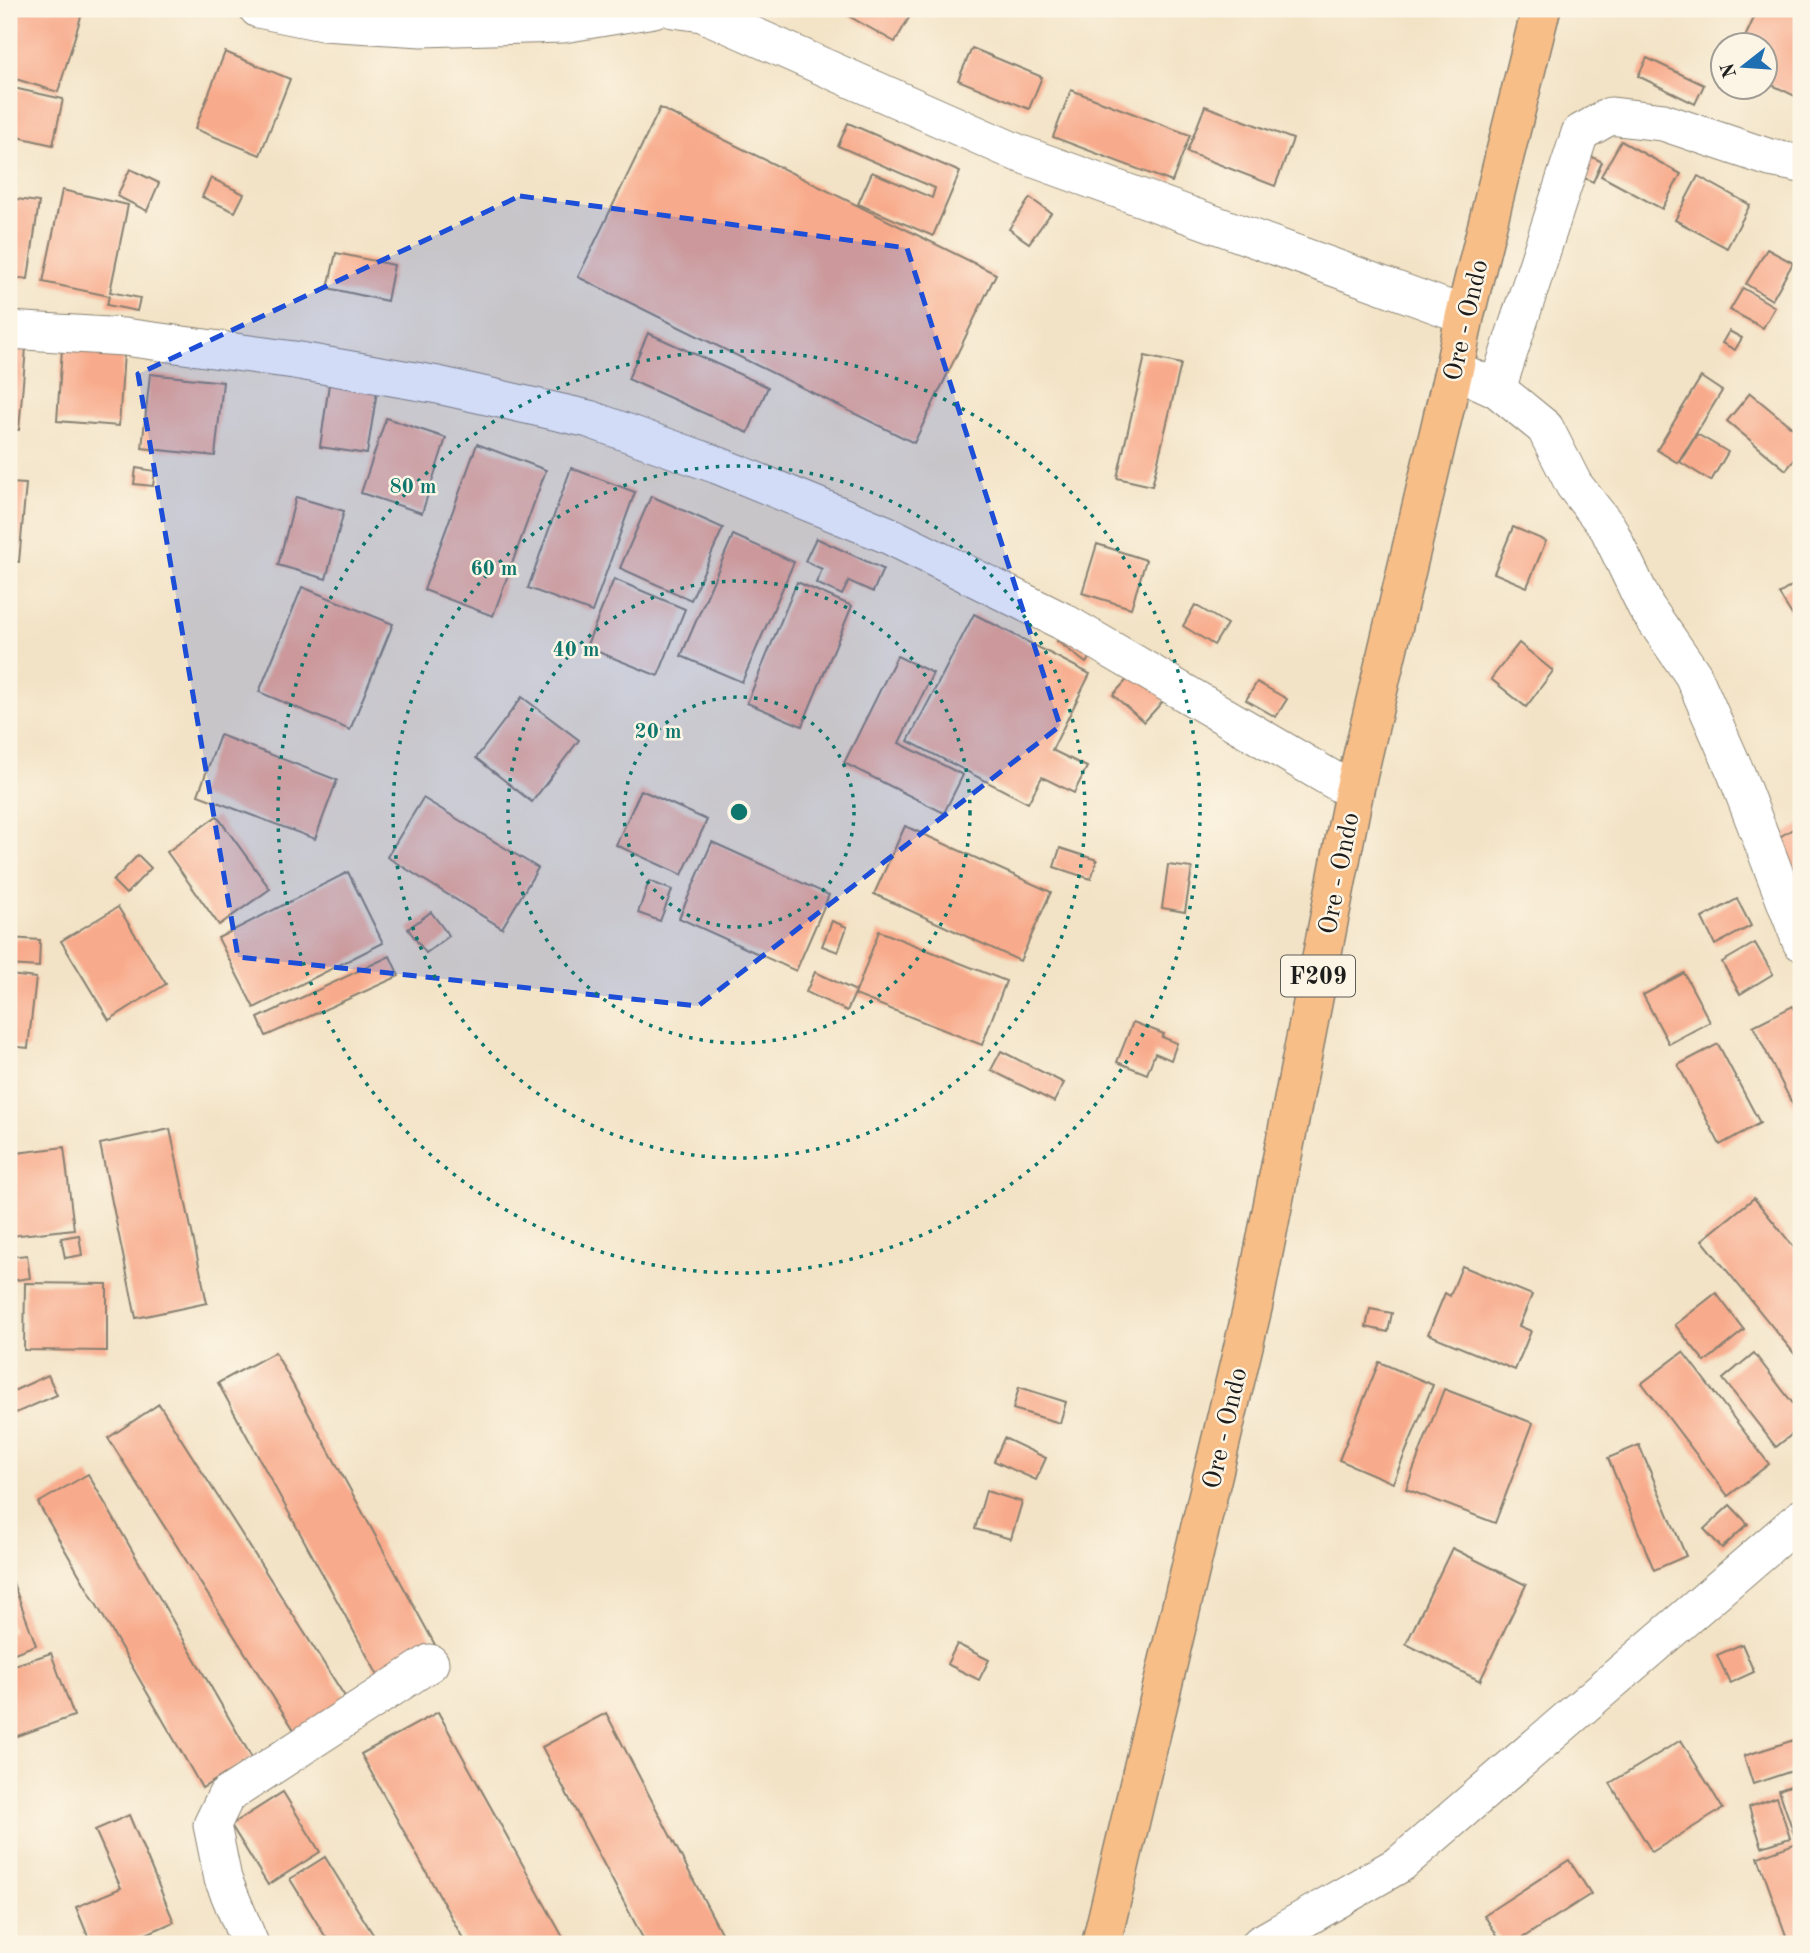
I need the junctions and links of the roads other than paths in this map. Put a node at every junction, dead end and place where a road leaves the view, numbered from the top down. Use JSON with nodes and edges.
{"nodes":[{"id":1,"x":258,"y":9,"type":"edge"},
{"id":2,"x":654,"y":9,"type":"edge"},
{"id":3,"x":673,"y":9,"type":"edge"},
{"id":4,"x":1541,"y":9,"type":"edge"},
{"id":5,"x":1801,"y":164,"type":"edge"},
{"id":6,"x":1465,"y":315,"type":"junction"},
{"id":7,"x":9,"y":330,"type":"edge"},
{"id":8,"x":1454,"y":369,"type":"junction"},
{"id":9,"x":1497,"y":389,"type":"junction"},
{"id":10,"x":1354,"y":792,"type":"junction"},
{"id":11,"x":1801,"y":942,"type":"edge"},
{"id":12,"x":1801,"y":1518,"type":"edge"},
{"id":13,"x":430,"y":1663,"type":"dead end"},
{"id":14,"x":250,"y":1944,"type":"edge"},
{"id":15,"x":1101,"y":1944,"type":"edge"},
{"id":16,"x":1260,"y":1944,"type":"edge"}],
"edges":[{"from":1,"to":2,"type":"street"},
{"from":3,"to":6,"type":"street"},
{"from":4,"to":6,"type":"main road","name":"Ore - Ondo","number":"F209"},
{"from":5,"to":9,"type":"street"},
{"from":6,"to":8,"type":"main road","name":"Ore - Ondo","number":"F209"},
{"from":7,"to":10,"type":"street"},
{"from":8,"to":9,"type":"street"},
{"from":8,"to":10,"type":"main road","name":"Ore - Ondo","number":"F209"},
{"from":9,"to":11,"type":"street"},
{"from":10,"to":15,"type":"main road","name":"Ore - Ondo","number":"F209"},
{"from":12,"to":16,"type":"street"},
{"from":13,"to":14,"type":"street"}]}
